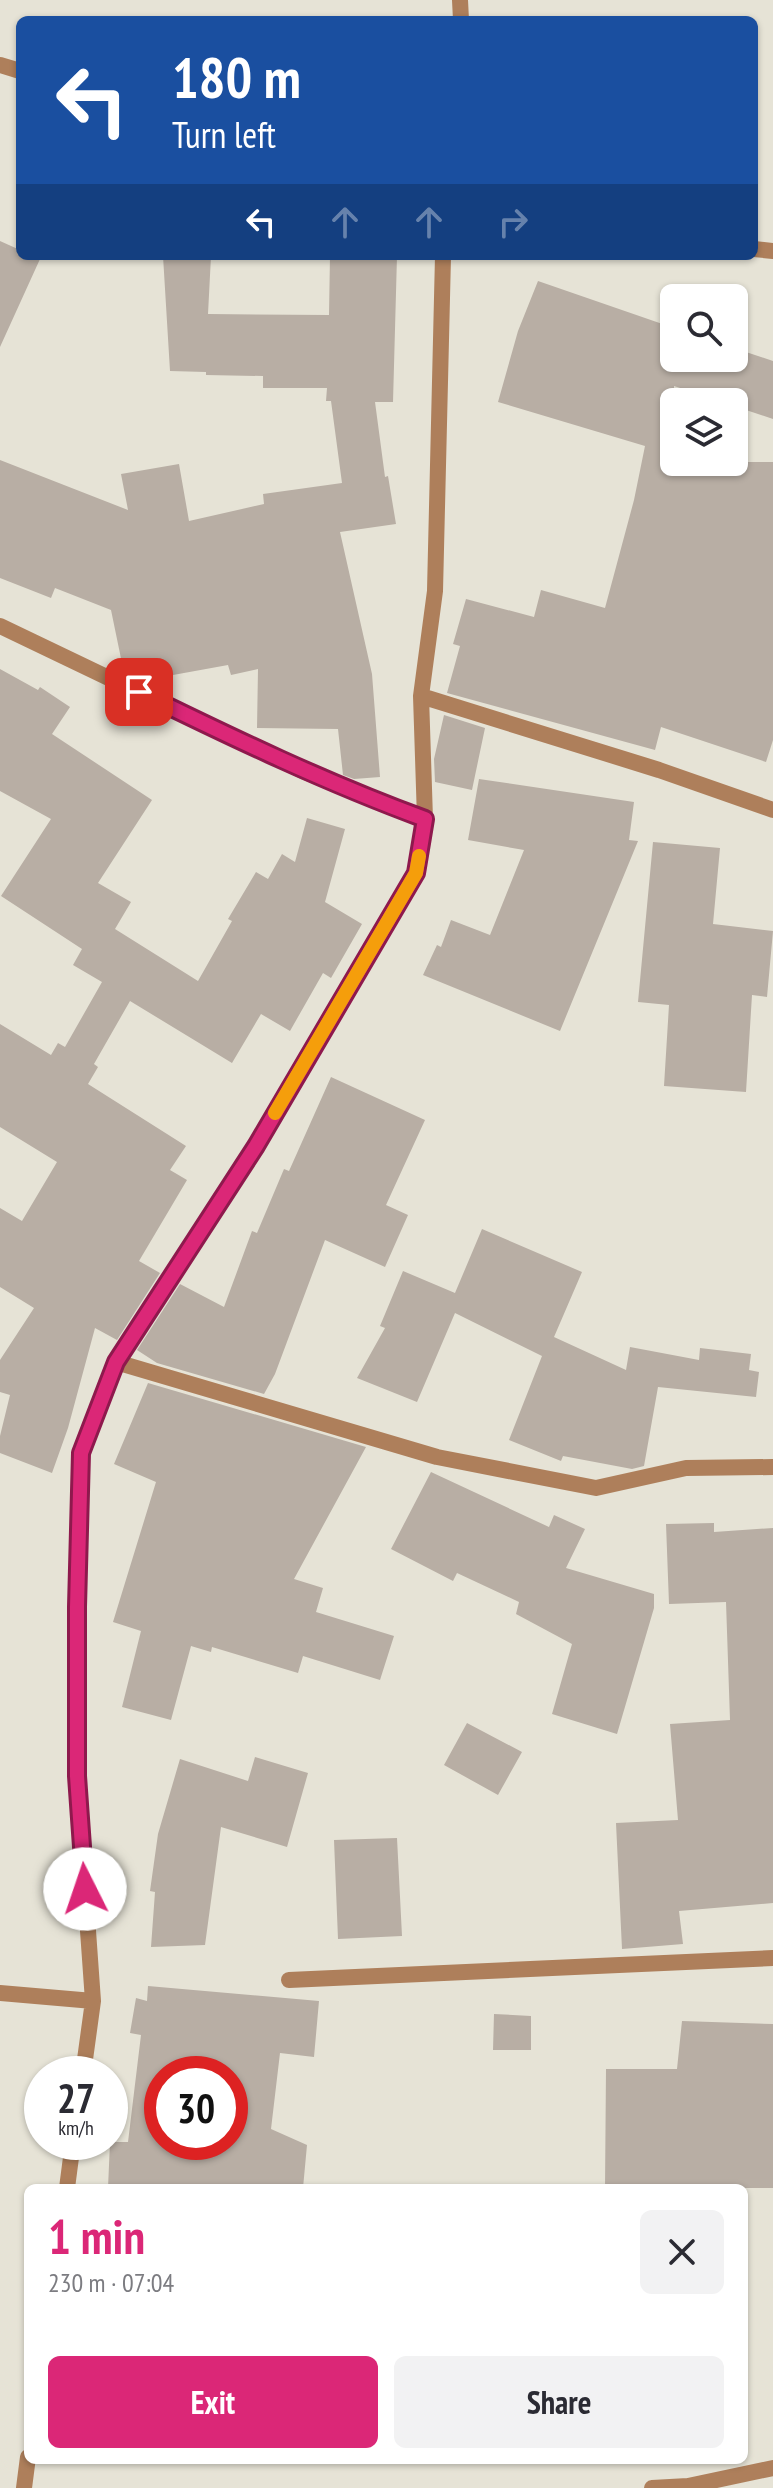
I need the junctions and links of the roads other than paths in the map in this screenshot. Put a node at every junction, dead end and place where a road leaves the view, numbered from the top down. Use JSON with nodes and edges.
{"nodes":[{"id":1,"x":443,"y":260,"type":"edge"},
{"id":2,"x":0,"y":626,"type":"edge"},
{"id":3,"x":421,"y":696,"type":"junction"},
{"id":4,"x":773,"y":810,"type":"edge"},
{"id":5,"x":425,"y":819,"type":"junction"},
{"id":6,"x":116,"y":1362,"type":"junction"},
{"id":7,"x":773,"y":1467,"type":"edge"},
{"id":8,"x":773,"y":1958,"type":"edge"},
{"id":9,"x":289,"y":1980,"type":"dead end"},
{"id":10,"x":0,"y":1993,"type":"edge"},
{"id":11,"x":93,"y":2001,"type":"junction"},
{"id":12,"x":85,"y":2056,"type":"edge"},
{"id":13,"x":71,"y":2160,"type":"edge"},
{"id":14,"x":68,"y":2184,"type":"edge"},
{"id":15,"x":27,"y":2464,"type":"edge"},
{"id":16,"x":773,"y":2468,"type":"edge"},
{"id":17,"x":24,"y":2488,"type":"edge"},
{"id":18,"x":652,"y":2488,"type":"edge"}],
"edges":[{"from":1,"to":3,"type":"street"},
{"from":2,"to":5,"type":"street"},
{"from":3,"to":4,"type":"street"},
{"from":3,"to":5,"type":"street"},
{"from":5,"to":6,"type":"street"},
{"from":6,"to":7,"type":"street"},
{"from":6,"to":11,"type":"street"},
{"from":8,"to":9,"type":"street"},
{"from":10,"to":11,"type":"street"},
{"from":11,"to":12,"type":"street"},
{"from":13,"to":14,"type":"street"},
{"from":15,"to":17,"type":"street"},
{"from":16,"to":18,"type":"street"}]}
